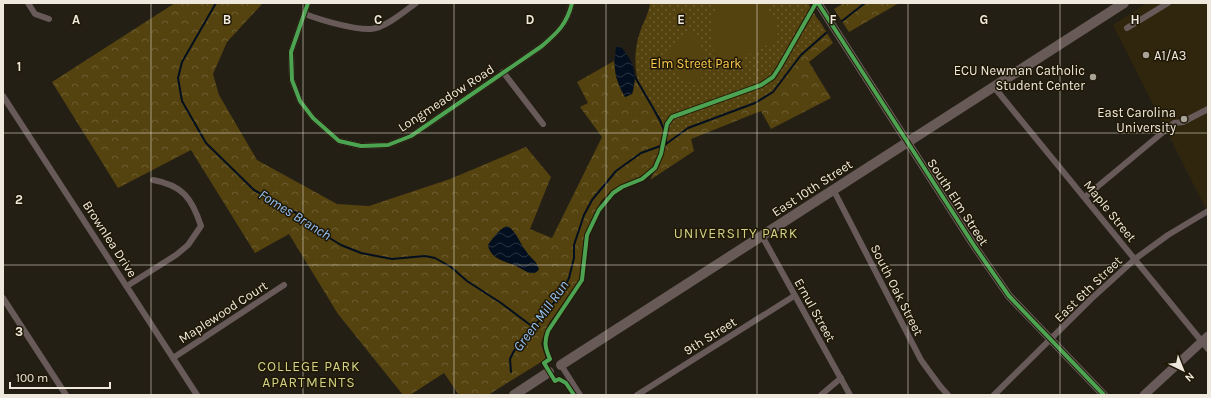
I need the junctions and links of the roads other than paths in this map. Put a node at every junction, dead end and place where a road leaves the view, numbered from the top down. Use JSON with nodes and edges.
{"nodes":[{"id":1,"x":28,"y":3,"type":"edge"},
{"id":2,"x":308,"y":3,"type":"edge"},
{"id":3,"x":416,"y":3,"type":"edge"},
{"id":4,"x":572,"y":3,"type":"edge"},
{"id":5,"x":818,"y":3,"type":"edge"},
{"id":6,"x":1124,"y":3,"type":"edge"},
{"id":7,"x":1164,"y":4,"type":"edge"},
{"id":8,"x":305,"y":14,"type":"junction"},
{"id":9,"x":49,"y":20,"type":"dead end"},
{"id":10,"x":1127,"y":28,"type":"dead end"},
{"id":11,"x":503,"y":72,"type":"junction"},
{"id":12,"x":994,"y":87,"type":"junction"},
{"id":13,"x":3,"y":96,"type":"edge"},
{"id":14,"x":1208,"y":109,"type":"edge"},
{"id":15,"x":543,"y":124,"type":"dead end"},
{"id":16,"x":908,"y":143,"type":"junction"},
{"id":17,"x":153,"y":180,"type":"dead end"},
{"id":18,"x":834,"y":189,"type":"junction"},
{"id":19,"x":1086,"y":197,"type":"junction"},
{"id":20,"x":1208,"y":211,"type":"edge"},
{"id":21,"x":762,"y":236,"type":"junction"},
{"id":22,"x":1135,"y":259,"type":"junction"},
{"id":23,"x":284,"y":285,"type":"dead end"},
{"id":24,"x":127,"y":286,"type":"junction"},
{"id":25,"x":794,"y":296,"type":"junction"},
{"id":26,"x":3,"y":298,"type":"edge"},
{"id":27,"x":1205,"y":339,"type":"edge"},
{"id":28,"x":1050,"y":341,"type":"junction"},
{"id":29,"x":1208,"y":349,"type":"edge"},
{"id":30,"x":173,"y":358,"type":"junction"},
{"id":31,"x":561,"y":365,"type":"junction"},
{"id":32,"x":549,"y":372,"type":"joint"},
{"id":33,"x":841,"y":378,"type":"junction"},
{"id":34,"x":66,"y":395,"type":"edge"},
{"id":35,"x":197,"y":395,"type":"edge"},
{"id":36,"x":514,"y":395,"type":"edge"},
{"id":37,"x":580,"y":395,"type":"edge"},
{"id":38,"x":637,"y":395,"type":"edge"},
{"id":39,"x":821,"y":395,"type":"edge"},
{"id":40,"x":850,"y":395,"type":"edge"},
{"id":41,"x":948,"y":395,"type":"edge"},
{"id":42,"x":994,"y":395,"type":"edge"},
{"id":43,"x":1104,"y":395,"type":"edge"},
{"id":44,"x":1144,"y":395,"type":"edge"}],
"edges":[{"from":1,"to":9,"type":"street"},
{"from":2,"to":8,"type":"street","name":"Longmeadow Road"},
{"from":3,"to":8,"type":"street"},
{"from":4,"to":11,"type":"street","name":"Longmeadow Road"},
{"from":5,"to":16,"type":"street","name":"South Elm Street"},
{"from":6,"to":12,"type":"main road","name":"East 10th Street"},
{"from":7,"to":10,"type":"street"},
{"from":8,"to":11,"type":"street","name":"Longmeadow Road"},
{"from":11,"to":15,"type":"street"},
{"from":12,"to":16,"type":"main road","name":"East 10th Street"},
{"from":12,"to":19,"type":"street","name":"Maple Street"},
{"from":13,"to":24,"type":"street","name":"Brownlea Drive"},
{"from":14,"to":19,"type":"street"},
{"from":16,"to":18,"type":"main road","name":"East 10th Street"},
{"from":16,"to":28,"type":"street","name":"South Elm Street"},
{"from":17,"to":24,"type":"street"},
{"from":18,"to":21,"type":"main road","name":"East 10th Street"},
{"from":18,"to":41,"type":"street","name":"South Oak Street"},
{"from":19,"to":22,"type":"street","name":"Maple Street"},
{"from":20,"to":22,"type":"street","name":"East 6th Street"},
{"from":21,"to":25,"type":"street","name":"Ernul Street"},
{"from":21,"to":31,"type":"main road","name":"East 10th Street"},
{"from":22,"to":27,"type":"street","name":"Maple Street"},
{"from":22,"to":28,"type":"street","name":"East 6th Street"},
{"from":23,"to":30,"type":"street","name":"Maplewood Court"},
{"from":24,"to":30,"type":"street","name":"Brownlea Drive"},
{"from":25,"to":33,"type":"street","name":"Ernul Street"},
{"from":25,"to":38,"type":"street","name":"9th Street"},
{"from":26,"to":34,"type":"street"},
{"from":27,"to":29,"type":"street","name":"Maple Street"},
{"from":27,"to":44,"type":"main road"},
{"from":28,"to":42,"type":"street","name":"East 6th Street"},
{"from":28,"to":43,"type":"street","name":"South Elm Street"},
{"from":30,"to":35,"type":"street","name":"Brownlea Drive"},
{"from":31,"to":32,"type":"main road","name":"East 10th Street"},
{"from":31,"to":37,"type":"street"},
{"from":32,"to":36,"type":"main road","name":"East 10th Street"},
{"from":33,"to":39,"type":"street"},
{"from":33,"to":40,"type":"street","name":"Ernul Street"}]}
